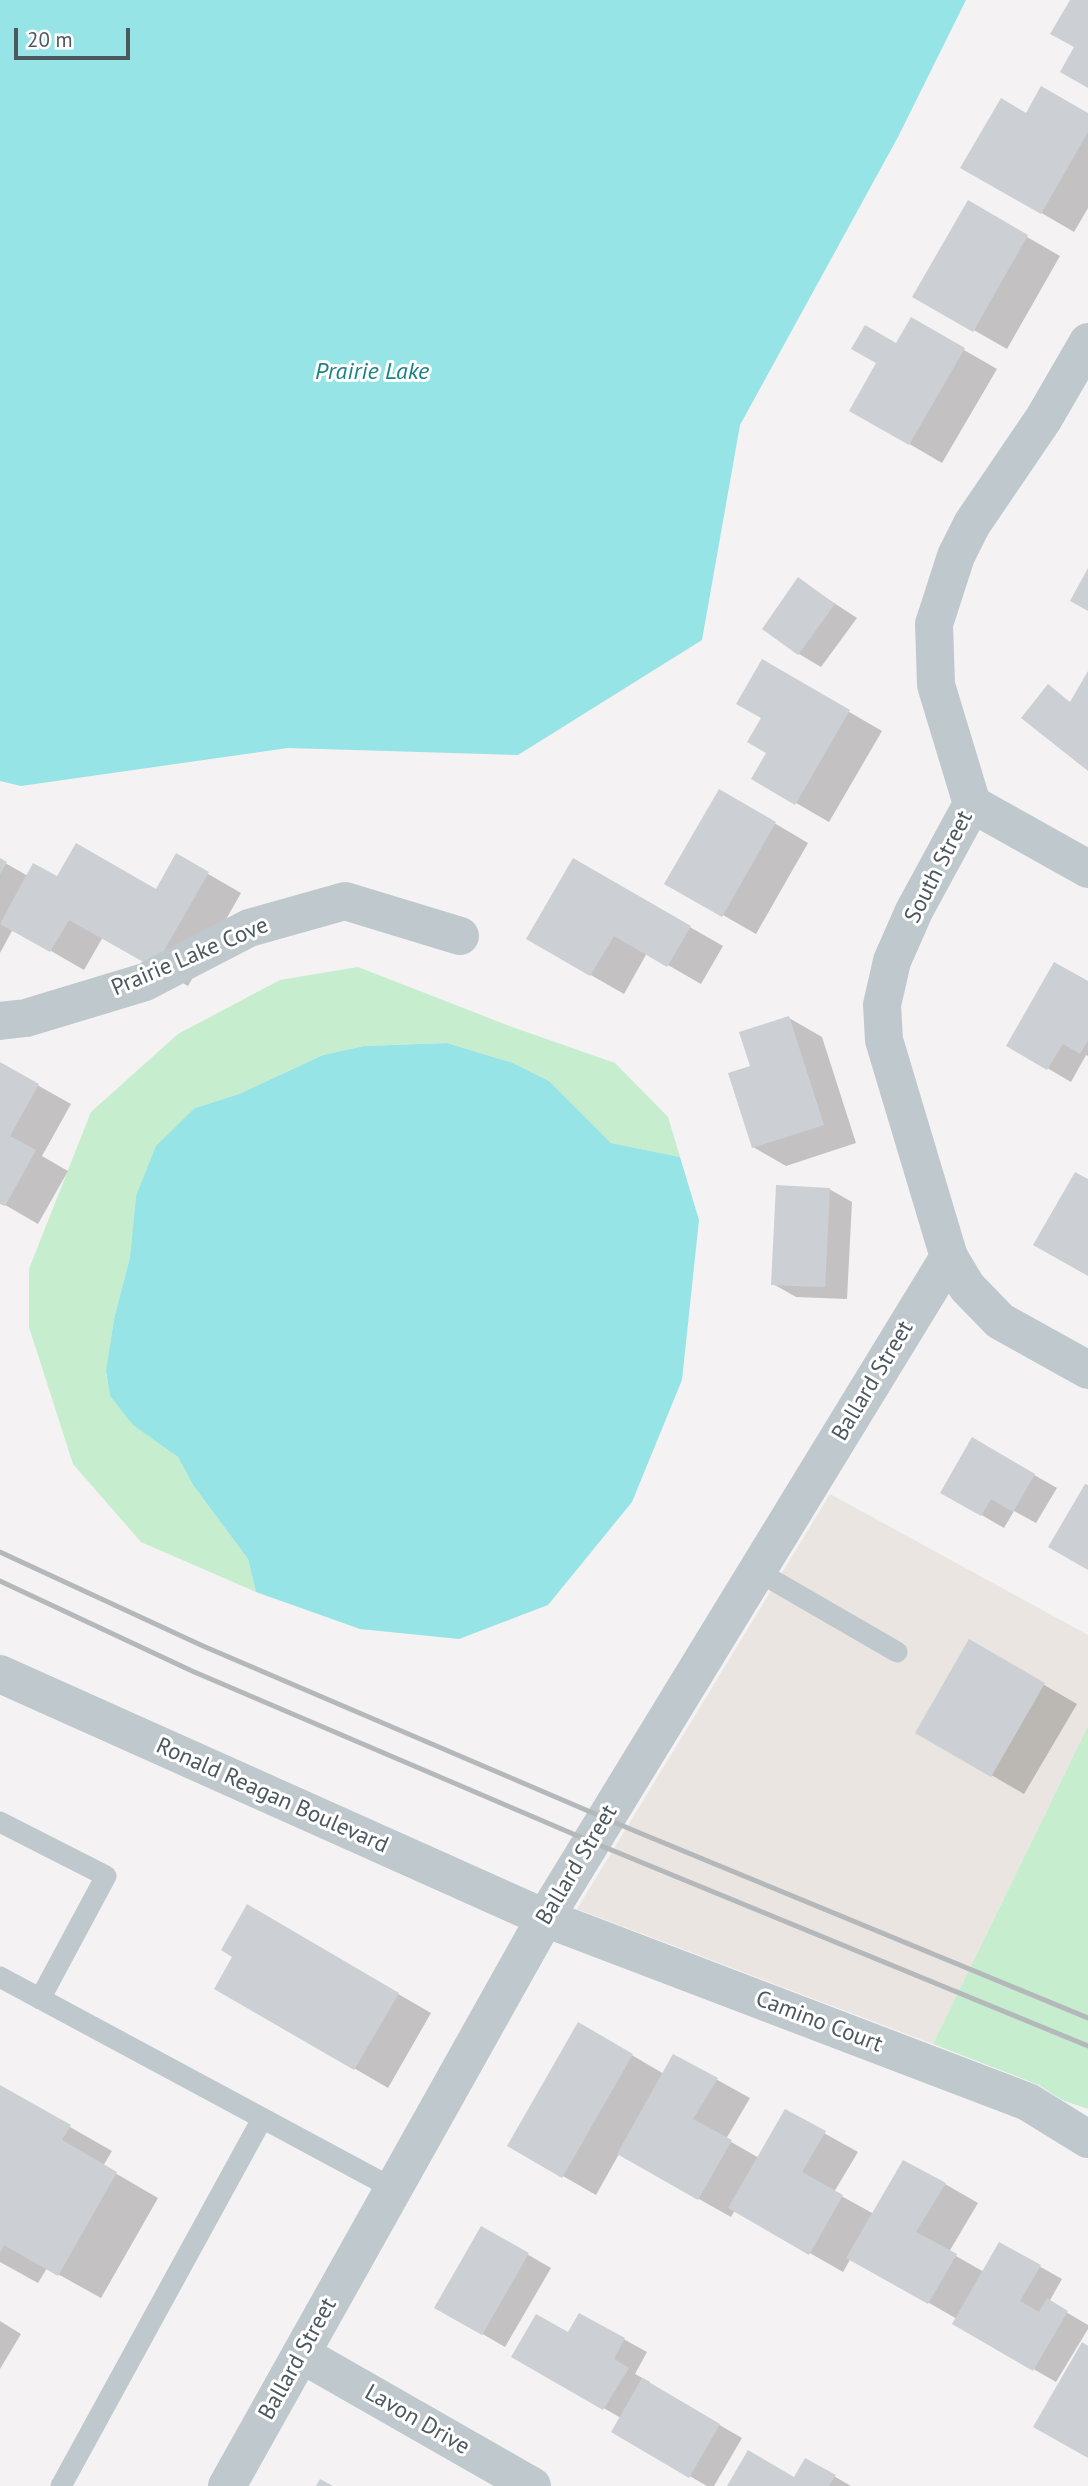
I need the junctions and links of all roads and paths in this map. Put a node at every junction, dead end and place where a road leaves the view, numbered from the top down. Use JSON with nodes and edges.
{"nodes":[{"id":1,"x":1088,"y":342,"type":"edge"},
{"id":2,"x":972,"y":804,"type":"junction"},
{"id":3,"x":1088,"y":869,"type":"edge"},
{"id":4,"x":460,"y":936,"type":"dead end"},
{"id":5,"x":0,"y":1021,"type":"edge"},
{"id":6,"x":949,"y":1257,"type":"junction"},
{"id":7,"x":1088,"y":1370,"type":"edge"},
{"id":8,"x":757,"y":1571,"type":"junction"},
{"id":9,"x":897,"y":1652,"type":"dead end"},
{"id":10,"x":0,"y":1674,"type":"edge"},
{"id":11,"x":0,"y":1822,"type":"edge"},
{"id":12,"x":545,"y":1918,"type":"junction"},
{"id":13,"x":0,"y":1977,"type":"edge"},
{"id":14,"x":40,"y":1999,"type":"junction"},
{"id":15,"x":262,"y":2119,"type":"junction"},
{"id":16,"x":1088,"y":2139,"type":"edge"},
{"id":17,"x":394,"y":2189,"type":"junction"},
{"id":18,"x":301,"y":2354,"type":"junction"},
{"id":19,"x":61,"y":2486,"type":"edge"},
{"id":20,"x":227,"y":2486,"type":"edge"},
{"id":21,"x":532,"y":2486,"type":"edge"}],
"edges":[{"from":1,"to":2,"type":"street","name":"South Street"},
{"from":2,"to":3,"type":"street"},
{"from":2,"to":6,"type":"street","name":"South Street"},
{"from":4,"to":5,"type":"street","name":"Prairie Lake Cove"},
{"from":6,"to":7,"type":"street","name":"South Street"},
{"from":6,"to":8,"type":"street","name":"Ballard Street"},
{"from":8,"to":9,"type":"lane"},
{"from":8,"to":12,"type":"street","name":"Ballard Street"},
{"from":10,"to":12,"type":"street","name":"Ronald Reagan Boulevard"},
{"from":11,"to":14,"type":"lane"},
{"from":12,"to":16,"type":"street","name":"Camino Court"},
{"from":12,"to":17,"type":"street","name":"Ballard Street"},
{"from":13,"to":14,"type":"lane"},
{"from":14,"to":15,"type":"lane"},
{"from":15,"to":17,"type":"lane"},
{"from":15,"to":19,"type":"lane"},
{"from":17,"to":18,"type":"street","name":"Ballard Street"},
{"from":18,"to":20,"type":"street","name":"Ballard Street"},
{"from":18,"to":21,"type":"street","name":"Lavon Drive"}]}
